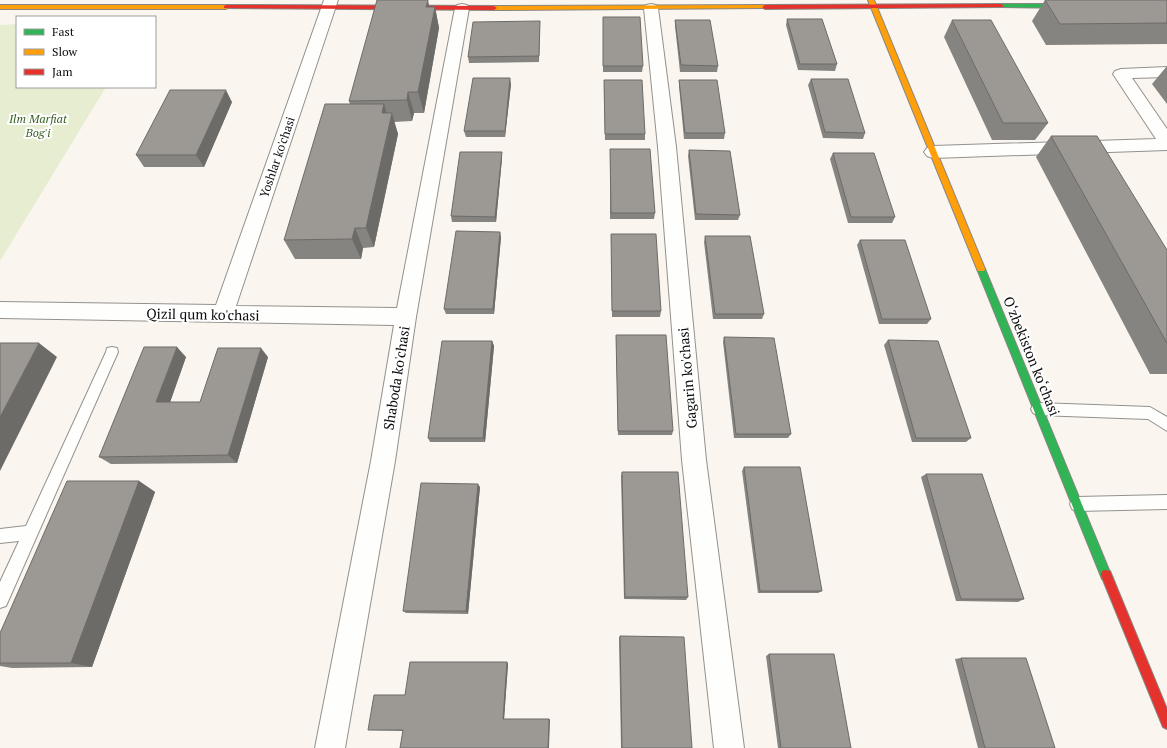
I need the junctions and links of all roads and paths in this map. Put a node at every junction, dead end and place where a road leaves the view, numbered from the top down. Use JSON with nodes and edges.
{"nodes":[{"id":1,"x":873,"y":3,"type":"edge"},
{"id":2,"x":1022,"y":3,"type":"edge"},
{"id":3,"x":330,"y":4,"type":"edge"},
{"id":4,"x":533,"y":4,"type":"edge"},
{"id":5,"x":1078,"y":6,"type":"edge"},
{"id":6,"x":0,"y":7,"type":"edge"},
{"id":7,"x":462,"y":8,"type":"junction"},
{"id":8,"x":651,"y":8,"type":"junction"},
{"id":9,"x":1167,"y":72,"type":"edge"},
{"id":10,"x":1167,"y":143,"type":"edge"},
{"id":11,"x":1100,"y":146,"type":"junction"},
{"id":12,"x":933,"y":152,"type":"junction"},
{"id":13,"x":1113,"y":166,"type":"edge"},
{"id":14,"x":0,"y":310,"type":"edge"},
{"id":15,"x":223,"y":314,"type":"junction"},
{"id":16,"x":406,"y":318,"type":"junction"},
{"id":17,"x":112,"y":352,"type":"dead end"},
{"id":18,"x":1038,"y":409,"type":"junction"},
{"id":19,"x":1167,"y":425,"type":"edge"},
{"id":20,"x":1167,"y":502,"type":"edge"},
{"id":21,"x":1077,"y":504,"type":"junction"},
{"id":22,"x":30,"y":533,"type":"junction"},
{"id":23,"x":0,"y":536,"type":"edge"},
{"id":24,"x":0,"y":600,"type":"edge"},
{"id":25,"x":1167,"y":723,"type":"edge"},
{"id":26,"x":330,"y":748,"type":"edge"},
{"id":27,"x":729,"y":748,"type":"edge"}],
"edges":[{"from":1,"to":2,"type":"street"},
{"from":1,"to":8,"type":"street"},
{"from":1,"to":12,"type":"street","name":"O‘zbekiston ko‘chasi"},
{"from":2,"to":5,"type":"street"},
{"from":3,"to":6,"type":"street"},
{"from":3,"to":7,"type":"street"},
{"from":3,"to":15,"type":"street","name":"Yoshlar ko'chasi"},
{"from":4,"to":7,"type":"street"},
{"from":4,"to":8,"type":"street"},
{"from":7,"to":16,"type":"street","name":"Shaboda ko'chasi"},
{"from":8,"to":27,"type":"street","name":"Gagarin ko'chasi"},
{"from":9,"to":10,"type":"street"},
{"from":10,"to":11,"type":"street"},
{"from":11,"to":12,"type":"street"},
{"from":11,"to":13,"type":"street"},
{"from":12,"to":18,"type":"street","name":"O‘zbekiston ko‘chasi"},
{"from":14,"to":15,"type":"street","name":"Qizil qum ko'chasi"},
{"from":15,"to":16,"type":"street","name":"Qizil qum ko'chasi"},
{"from":16,"to":26,"type":"street","name":"Shaboda ko'chasi"},
{"from":17,"to":22,"type":"lane"},
{"from":18,"to":19,"type":"lane"},
{"from":18,"to":21,"type":"street","name":"O‘zbekiston ko‘chasi"},
{"from":20,"to":21,"type":"lane"},
{"from":21,"to":25,"type":"street","name":"O‘zbekiston ko‘chasi"},
{"from":22,"to":23,"type":"lane"},
{"from":22,"to":24,"type":"lane"}]}
